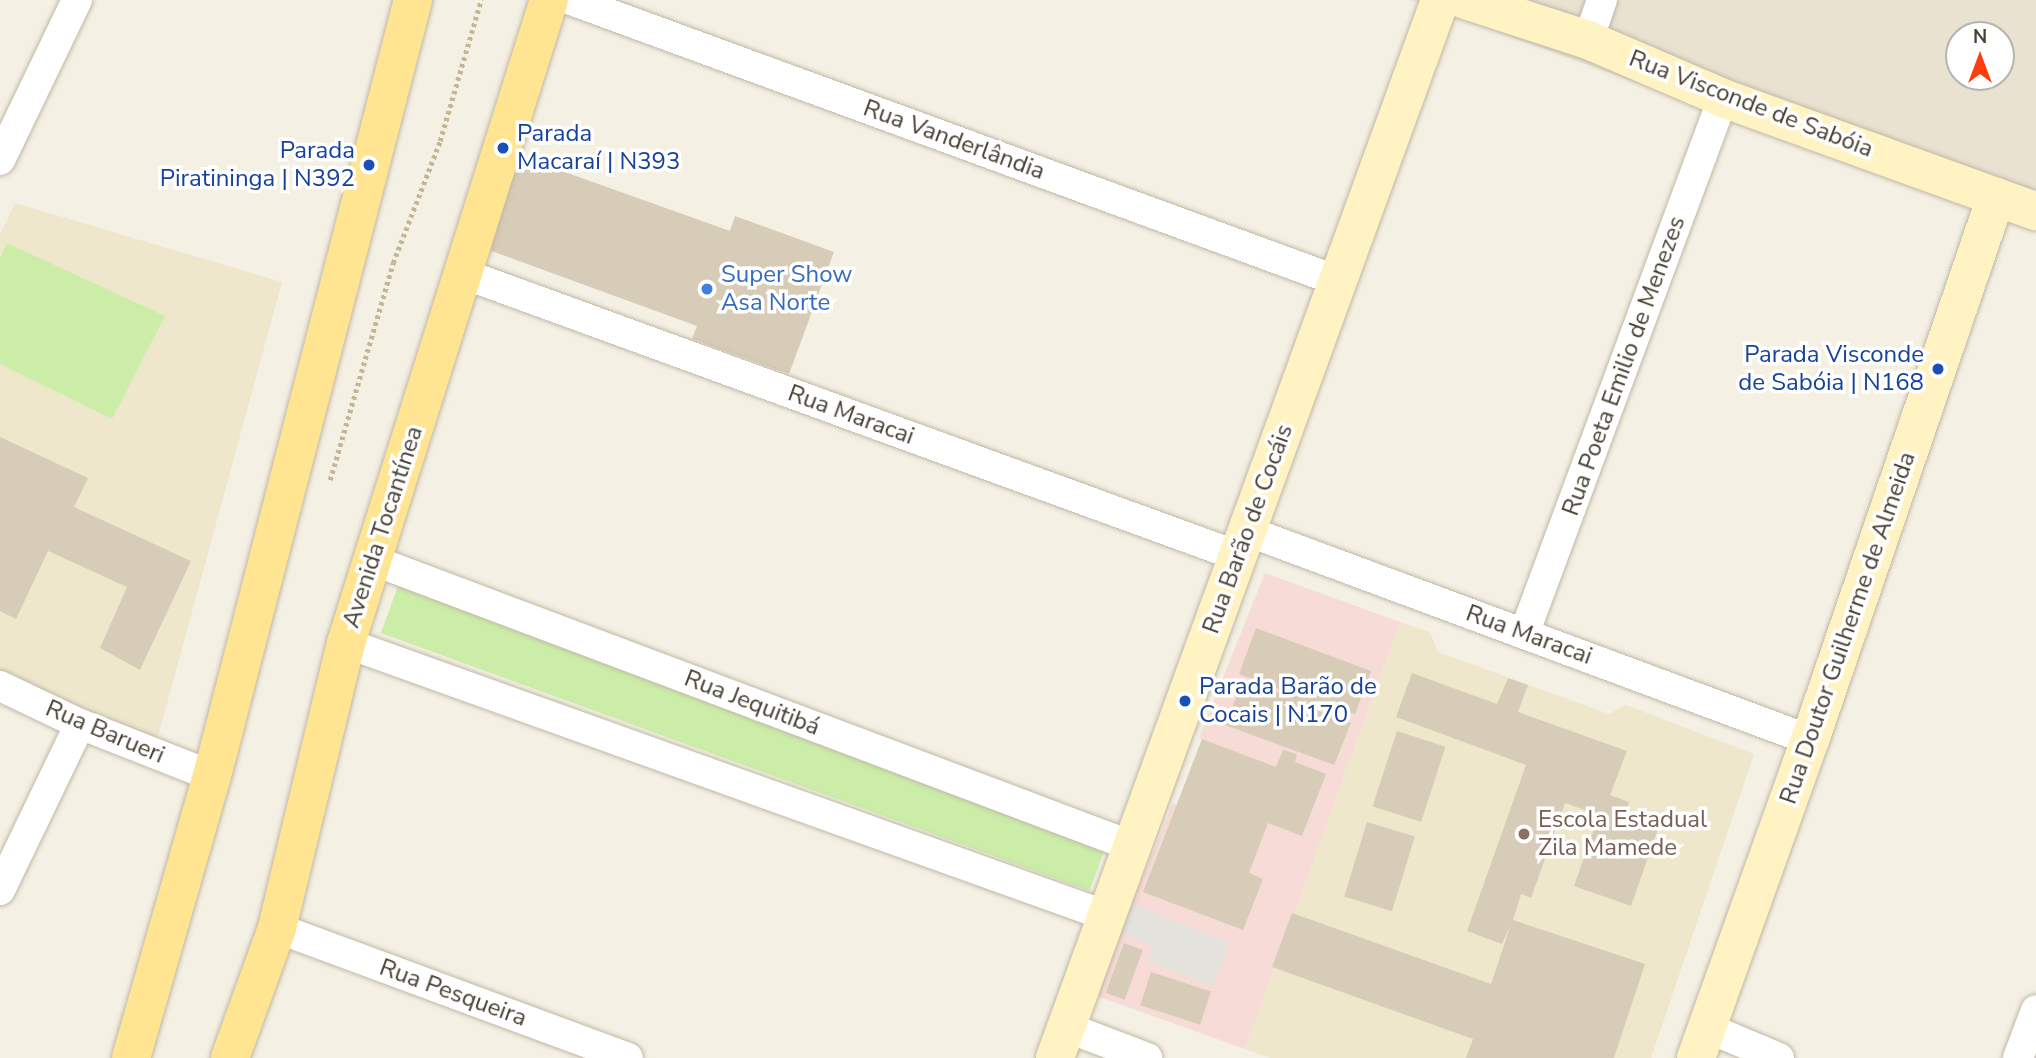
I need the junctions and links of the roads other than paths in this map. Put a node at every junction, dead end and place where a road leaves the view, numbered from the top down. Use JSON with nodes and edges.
{"nodes":[{"id":1,"x":77,"y":0,"type":"edge"},
{"id":2,"x":413,"y":0,"type":"edge"},
{"id":3,"x":549,"y":0,"type":"edge"},
{"id":4,"x":571,"y":0,"type":"edge"},
{"id":5,"x":1440,"y":0,"type":"edge"},
{"id":6,"x":1465,"y":0,"type":"edge"},
{"id":7,"x":1602,"y":0,"type":"edge"},
{"id":8,"x":1588,"y":40,"type":"junction"},
{"id":9,"x":1723,"y":98,"type":"junction"},
{"id":10,"x":0,"y":160,"type":"edge"},
{"id":11,"x":1996,"y":197,"type":"junction"},
{"id":12,"x":2036,"y":211,"type":"edge"},
{"id":13,"x":464,"y":274,"type":"junction"},
{"id":14,"x":1338,"y":281,"type":"junction"},
{"id":15,"x":1242,"y":543,"type":"junction"},
{"id":16,"x":372,"y":560,"type":"junction"},
{"id":17,"x":1524,"y":634,"type":"junction"},
{"id":18,"x":346,"y":643,"type":"junction"},
{"id":19,"x":0,"y":686,"type":"edge"},
{"id":20,"x":80,"y":724,"type":"junction"},
{"id":21,"x":1810,"y":740,"type":"junction"},
{"id":22,"x":212,"y":776,"type":"junction"},
{"id":23,"x":1132,"y":846,"type":"junction"},
{"id":24,"x":0,"y":890,"type":"edge"},
{"id":25,"x":1107,"y":916,"type":"junction"},
{"id":26,"x":277,"y":928,"type":"junction"},
{"id":27,"x":2036,"y":1010,"type":"edge"},
{"id":28,"x":1061,"y":1043,"type":"edge"},
{"id":29,"x":1702,"y":1043,"type":"edge"},
{"id":30,"x":131,"y":1058,"type":"edge"},
{"id":31,"x":230,"y":1058,"type":"edge"},
{"id":32,"x":628,"y":1058,"type":"edge"},
{"id":33,"x":1147,"y":1058,"type":"edge"},
{"id":34,"x":1779,"y":1058,"type":"edge"},
{"id":35,"x":2018,"y":1058,"type":"edge"}],
"edges":[{"from":1,"to":10,"type":"street"},
{"from":2,"to":22,"type":"main road"},
{"from":3,"to":13,"type":"main road","name":"Avenida Tocantínea"},
{"from":4,"to":14,"type":"street","name":"Rua Vanderlândia"},
{"from":5,"to":14,"type":"street","name":"Rua Barão de Cocáis"},
{"from":6,"to":8,"type":"street","name":"Rua Visconde de Sabóia"},
{"from":7,"to":8,"type":"street"},
{"from":8,"to":9,"type":"street","name":"Rua Visconde de Sabóia"},
{"from":9,"to":11,"type":"street","name":"Rua Visconde de Sabóia"},
{"from":9,"to":17,"type":"street","name":"Rua Poeta Emilio de Menezes"},
{"from":11,"to":12,"type":"street","name":"Rua Visconde de Sabóia"},
{"from":11,"to":21,"type":"street","name":"Rua Doutor Guilherme de Almeida"},
{"from":13,"to":15,"type":"street","name":"Rua Maracai"},
{"from":13,"to":16,"type":"main road","name":"Avenida Tocantínea"},
{"from":14,"to":15,"type":"street","name":"Rua Barão de Cocáis"},
{"from":15,"to":17,"type":"street","name":"Rua Maracai"},
{"from":15,"to":23,"type":"street","name":"Rua Barão de Cocáis"},
{"from":16,"to":18,"type":"main road","name":"Avenida Tocantínea"},
{"from":16,"to":23,"type":"street","name":"Rua Jequitibá"},
{"from":17,"to":21,"type":"street","name":"Rua Maracai"},
{"from":18,"to":25,"type":"street"},
{"from":18,"to":26,"type":"main road","name":"Avenida Tocantínea"},
{"from":19,"to":20,"type":"street","name":"Rua Barueri"},
{"from":20,"to":22,"type":"street","name":"Rua Barueri"},
{"from":20,"to":24,"type":"street"},
{"from":21,"to":29,"type":"street","name":"Rua Doutor Guilherme de Almeida"},
{"from":22,"to":30,"type":"main road"},
{"from":23,"to":25,"type":"street","name":"Rua Barão de Cocáis"},
{"from":25,"to":28,"type":"street","name":"Rua Barão de Cocáis"},
{"from":26,"to":31,"type":"main road","name":"Avenida Tocantínea"},
{"from":26,"to":32,"type":"street","name":"Rua Pesqueira"},
{"from":27,"to":35,"type":"street"},
{"from":28,"to":33,"type":"street"},
{"from":29,"to":34,"type":"street"}]}
